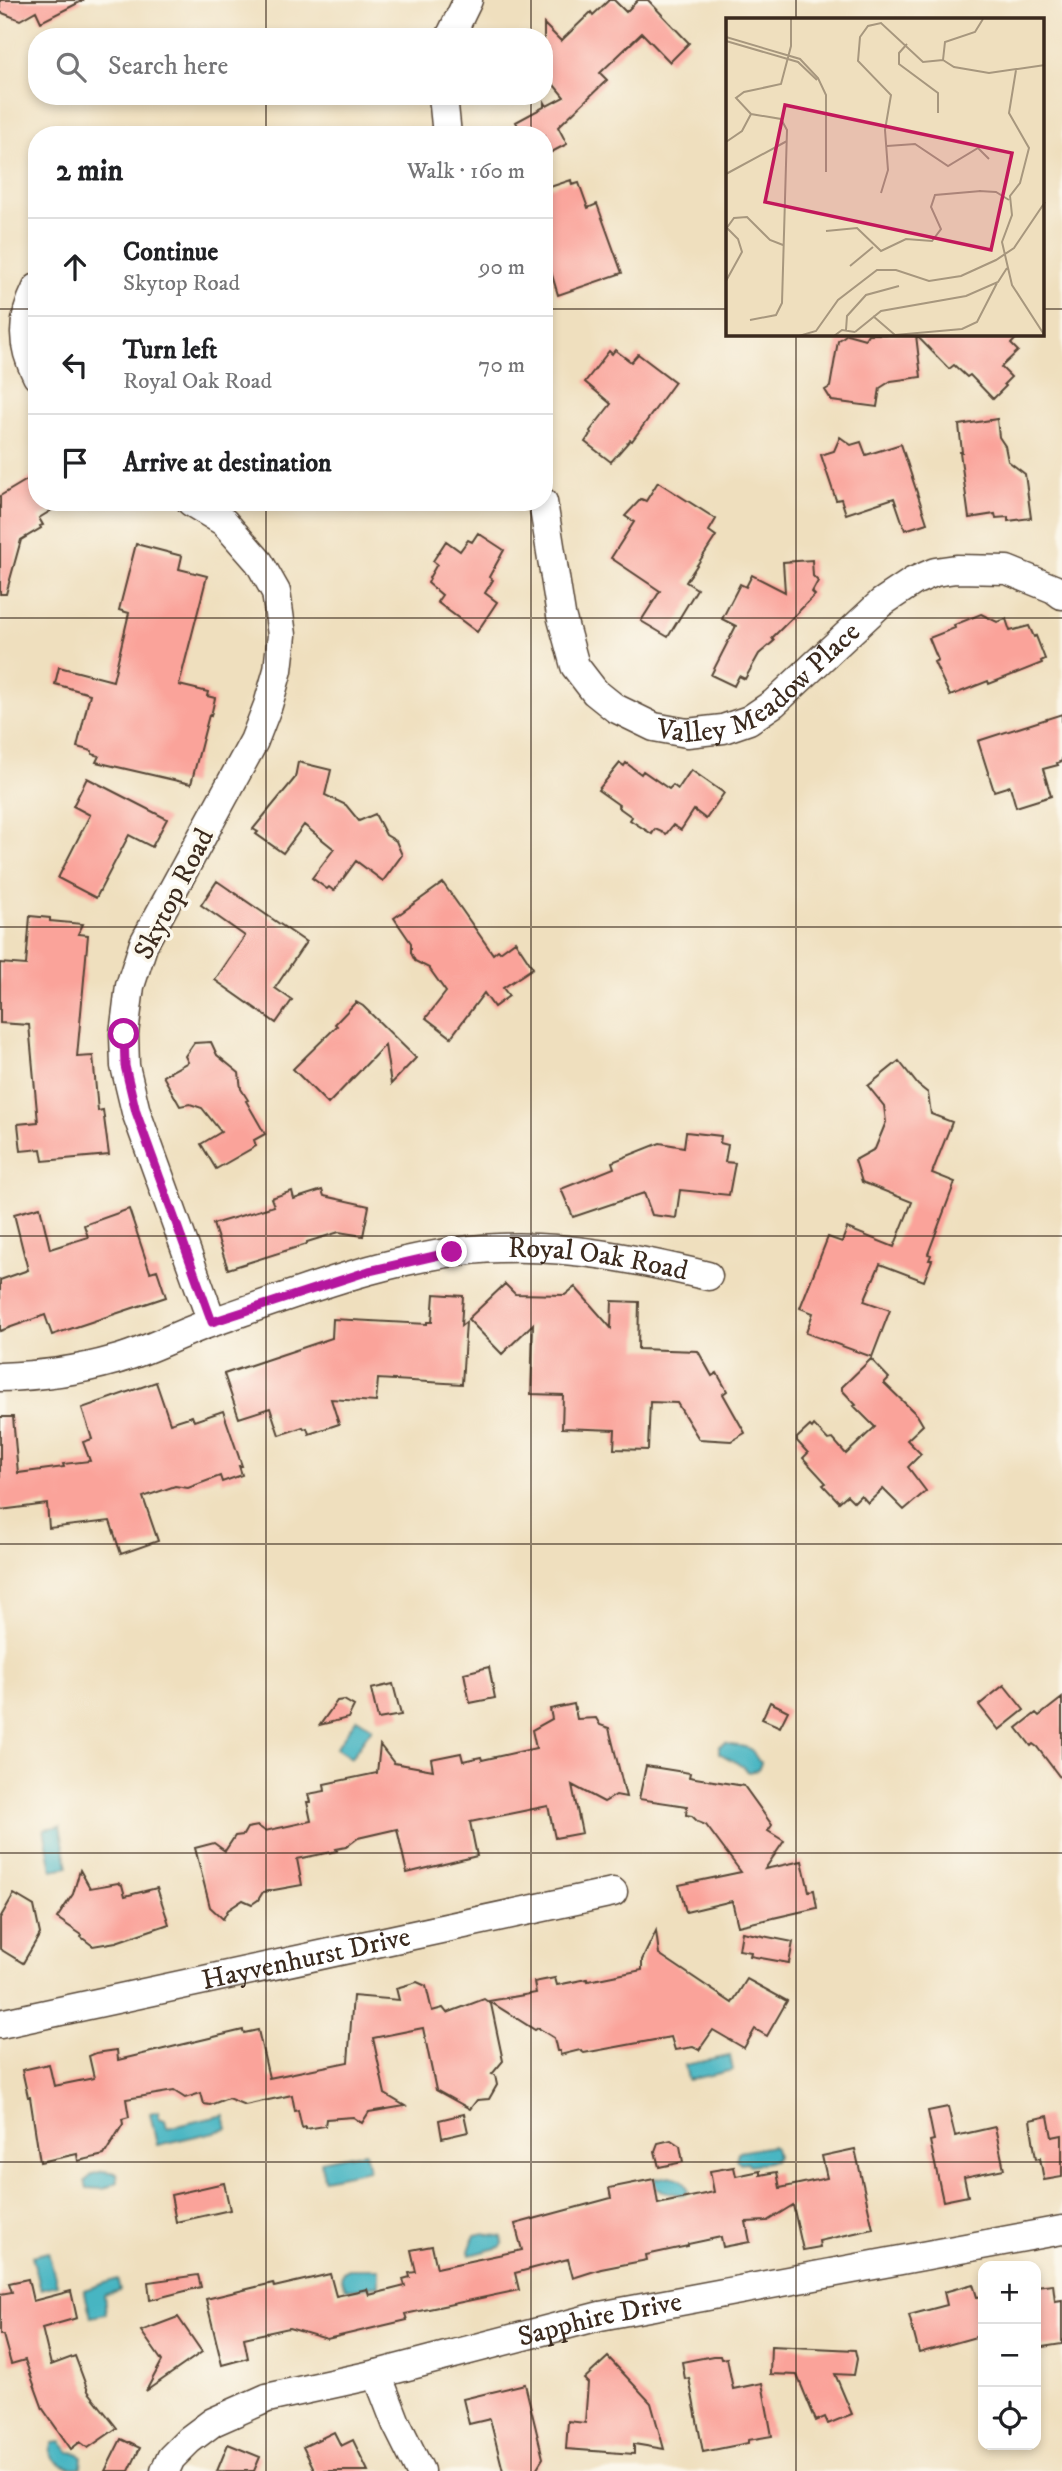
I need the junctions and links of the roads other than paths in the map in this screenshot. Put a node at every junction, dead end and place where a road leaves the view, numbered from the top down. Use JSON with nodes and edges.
{"nodes":[{"id":1,"x":468,"y":0,"type":"edge"},
{"id":2,"x":454,"y":28,"type":"edge"},
{"id":3,"x":444,"y":105,"type":"edge"},
{"id":4,"x":446,"y":126,"type":"edge"},
{"id":5,"x":28,"y":306,"type":"edge"},
{"id":6,"x":28,"y":356,"type":"edge"},
{"id":7,"x":206,"y":511,"type":"edge"},
{"id":8,"x":544,"y":511,"type":"edge"},
{"id":9,"x":1062,"y":595,"type":"edge"},
{"id":10,"x":708,"y":1276,"type":"dead end"},
{"id":11,"x":212,"y":1322,"type":"junction"},
{"id":12,"x":0,"y":1377,"type":"edge"},
{"id":13,"x":612,"y":1892,"type":"dead end"},
{"id":14,"x":0,"y":2024,"type":"edge"},
{"id":15,"x":1062,"y":2230,"type":"edge"},
{"id":16,"x":377,"y":2374,"type":"junction"},
{"id":17,"x":165,"y":2471,"type":"edge"},
{"id":18,"x":420,"y":2471,"type":"edge"}],
"edges":[{"from":1,"to":2,"type":"street"},
{"from":3,"to":4,"type":"street"},
{"from":5,"to":6,"type":"street"},
{"from":7,"to":11,"type":"street","name":"Skytop Road"},
{"from":8,"to":9,"type":"street","name":"Valley Meadow Place"},
{"from":10,"to":11,"type":"street","name":"Royal Oak Road"},
{"from":11,"to":12,"type":"street","name":"Royal Oak Road"},
{"from":13,"to":14,"type":"street","name":"Hayvenhurst Drive"},
{"from":15,"to":16,"type":"street","name":"Sapphire Drive"},
{"from":16,"to":17,"type":"street","name":"Sapphire Drive"},
{"from":16,"to":18,"type":"street"}]}
